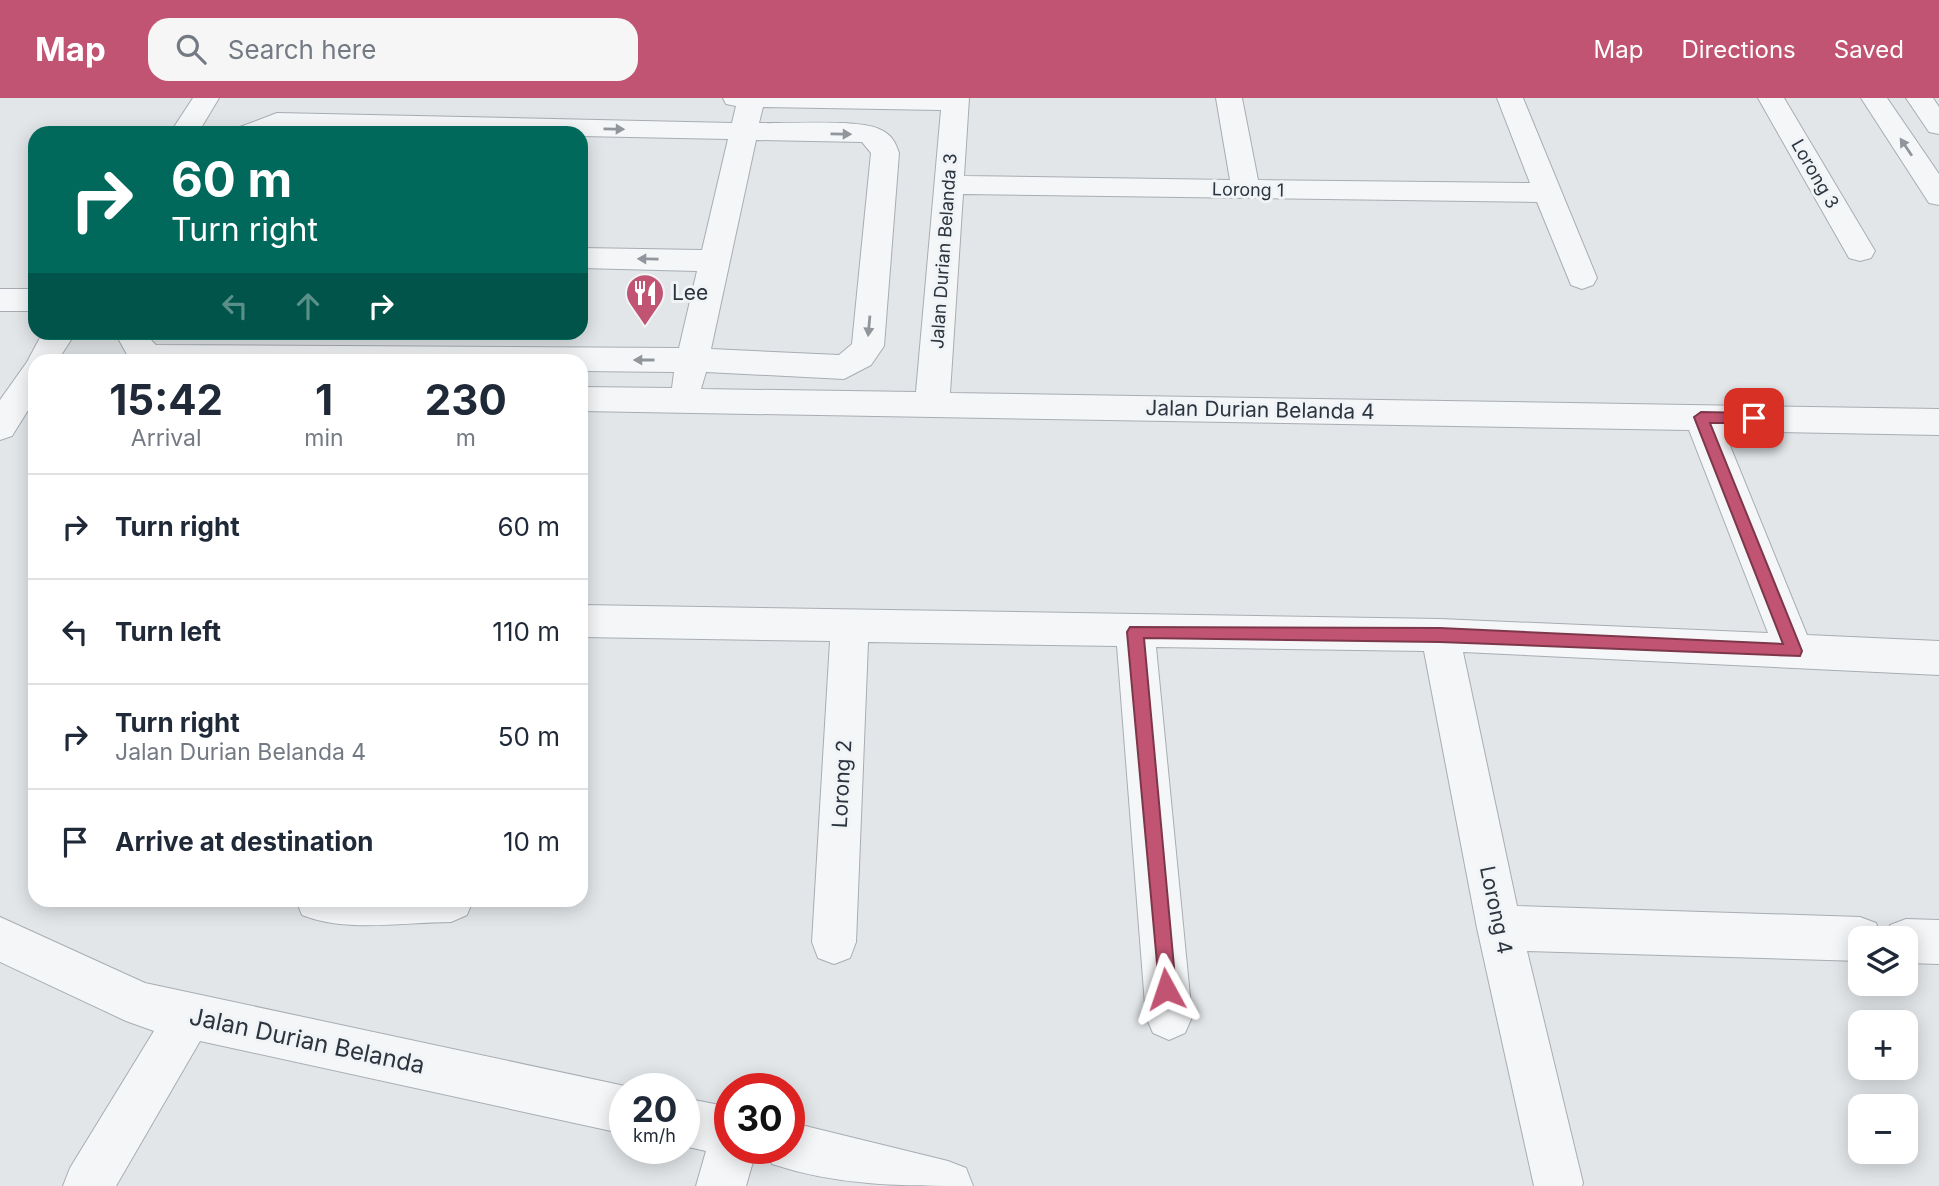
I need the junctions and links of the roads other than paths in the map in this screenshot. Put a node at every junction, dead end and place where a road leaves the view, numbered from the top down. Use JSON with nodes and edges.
{"nodes":[{"id":1,"x":206,"y":98,"type":"edge"},
{"id":2,"x":736,"y":98,"type":"edge"},
{"id":3,"x":751,"y":98,"type":"edge"},
{"id":4,"x":1229,"y":98,"type":"edge"},
{"id":5,"x":1510,"y":98,"type":"edge"},
{"id":6,"x":1770,"y":98,"type":"edge"},
{"id":7,"x":1874,"y":98,"type":"edge"},
{"id":8,"x":1919,"y":98,"type":"edge"},
{"id":9,"x":955,"y":100,"type":"edge"},
{"id":10,"x":401,"y":118,"type":"edge"},
{"id":11,"x":188,"y":126,"type":"edge"},
{"id":12,"x":266,"y":126,"type":"edge"},
{"id":13,"x":501,"y":126,"type":"edge"},
{"id":14,"x":1939,"y":126,"type":"edge"},
{"id":15,"x":588,"y":131,"type":"edge"},
{"id":16,"x":744,"y":132,"type":"junction"},
{"id":17,"x":949,"y":185,"type":"junction"},
{"id":18,"x":1246,"y":190,"type":"junction"},
{"id":19,"x":1546,"y":193,"type":"junction"},
{"id":20,"x":1939,"y":195,"type":"edge"},
{"id":21,"x":1860,"y":251,"type":"dead end"},
{"id":22,"x":588,"y":258,"type":"edge"},
{"id":23,"x":715,"y":261,"type":"junction"},
{"id":24,"x":1582,"y":278,"type":"dead end"},
{"id":25,"x":0,"y":300,"type":"edge"},
{"id":26,"x":28,"y":300,"type":"edge"},
{"id":27,"x":135,"y":340,"type":"edge"},
{"id":28,"x":284,"y":350,"type":"edge"},
{"id":29,"x":145,"y":354,"type":"edge"},
{"id":30,"x":207,"y":354,"type":"edge"},
{"id":31,"x":448,"y":354,"type":"edge"},
{"id":32,"x":588,"y":357,"type":"edge"},
{"id":33,"x":693,"y":360,"type":"junction"},
{"id":34,"x":28,"y":388,"type":"edge"},
{"id":35,"x":588,"y":399,"type":"edge"},
{"id":36,"x":684,"y":400,"type":"junction"},
{"id":37,"x":932,"y":405,"type":"junction"},
{"id":38,"x":1701,"y":417,"type":"junction"},
{"id":39,"x":1939,"y":422,"type":"edge"},
{"id":40,"x":0,"y":427,"type":"edge"},
{"id":41,"x":588,"y":621,"type":"edge"},
{"id":42,"x":850,"y":625,"type":"junction"},
{"id":43,"x":1135,"y":632,"type":"junction"},
{"id":44,"x":1440,"y":635,"type":"junction"},
{"id":45,"x":1794,"y":651,"type":"junction"},
{"id":46,"x":1939,"y":659,"type":"edge"},
{"id":47,"x":1499,"y":928,"type":"junction"},
{"id":48,"x":0,"y":939,"type":"edge"},
{"id":49,"x":1848,"y":939,"type":"edge"},
{"id":50,"x":1918,"y":941,"type":"edge"},
{"id":51,"x":834,"y":942,"type":"dead end"},
{"id":52,"x":1939,"y":942,"type":"edge"},
{"id":53,"x":189,"y":1016,"type":"junction"},
{"id":54,"x":1169,"y":1017,"type":"dead end"},
{"id":55,"x":609,"y":1107,"type":"edge"},
{"id":56,"x":805,"y":1151,"type":"edge"},
{"id":57,"x":727,"y":1164,"type":"edge"},
{"id":58,"x":1558,"y":1183,"type":"dead end"},
{"id":59,"x":88,"y":1186,"type":"edge"},
{"id":60,"x":721,"y":1186,"type":"edge"},
{"id":61,"x":948,"y":1186,"type":"edge"}],
"edges":[{"from":1,"to":11,"type":"street"},
{"from":2,"to":3,"type":"street"},
{"from":3,"to":9,"type":"street"},
{"from":3,"to":16,"type":"street"},
{"from":4,"to":18,"type":"street"},
{"from":5,"to":19,"type":"street"},
{"from":6,"to":21,"type":"street","name":"Lorong 3"},
{"from":20,"to":7,"type":"street","one_way":true},
{"from":8,"to":14,"type":"street"},
{"from":9,"to":17,"type":"street","name":"Jalan Durian Belanda 3"},
{"from":10,"to":12,"type":"street"},
{"from":10,"to":13,"type":"street"},
{"from":15,"to":16,"type":"street","one_way":true},
{"from":16,"to":23,"type":"street"},
{"from":16,"to":33,"type":"street","one_way":true},
{"from":17,"to":18,"type":"street","name":"Lorong 1"},
{"from":17,"to":37,"type":"street","name":"Jalan Durian Belanda 3"},
{"from":18,"to":19,"type":"street","name":"Lorong 1"},
{"from":19,"to":24,"type":"street"},
{"from":23,"to":22,"type":"street","one_way":true},
{"from":23,"to":33,"type":"street"},
{"from":25,"to":26,"type":"street"},
{"from":27,"to":29,"type":"street"},
{"from":28,"to":30,"type":"street"},
{"from":31,"to":28,"type":"street","one_way":true},
{"from":33,"to":32,"type":"street","one_way":true},
{"from":33,"to":36,"type":"street"},
{"from":34,"to":40,"type":"street"},
{"from":35,"to":36,"type":"street","name":"Jalan Durian Belanda 4"},
{"from":36,"to":37,"type":"street","name":"Jalan Durian Belanda 4"},
{"from":37,"to":38,"type":"street","name":"Jalan Durian Belanda 4"},
{"from":38,"to":39,"type":"street","name":"Jalan Durian Belanda 4"},
{"from":38,"to":45,"type":"street"},
{"from":41,"to":42,"type":"street"},
{"from":42,"to":43,"type":"street"},
{"from":42,"to":51,"type":"street","name":"Lorong 2"},
{"from":43,"to":44,"type":"street"},
{"from":43,"to":54,"type":"street"},
{"from":44,"to":45,"type":"street"},
{"from":44,"to":47,"type":"street","name":"Lorong 4"},
{"from":45,"to":46,"type":"street"},
{"from":47,"to":49,"type":"street"},
{"from":47,"to":58,"type":"street","name":"Lorong 4"},
{"from":48,"to":53,"type":"street","name":"Jalan Durian Belanda"},
{"from":50,"to":52,"type":"street"},
{"from":53,"to":55,"type":"street","name":"Jalan Durian Belanda"},
{"from":53,"to":59,"type":"street"},
{"from":56,"to":61,"type":"street"},
{"from":57,"to":60,"type":"street"}]}
